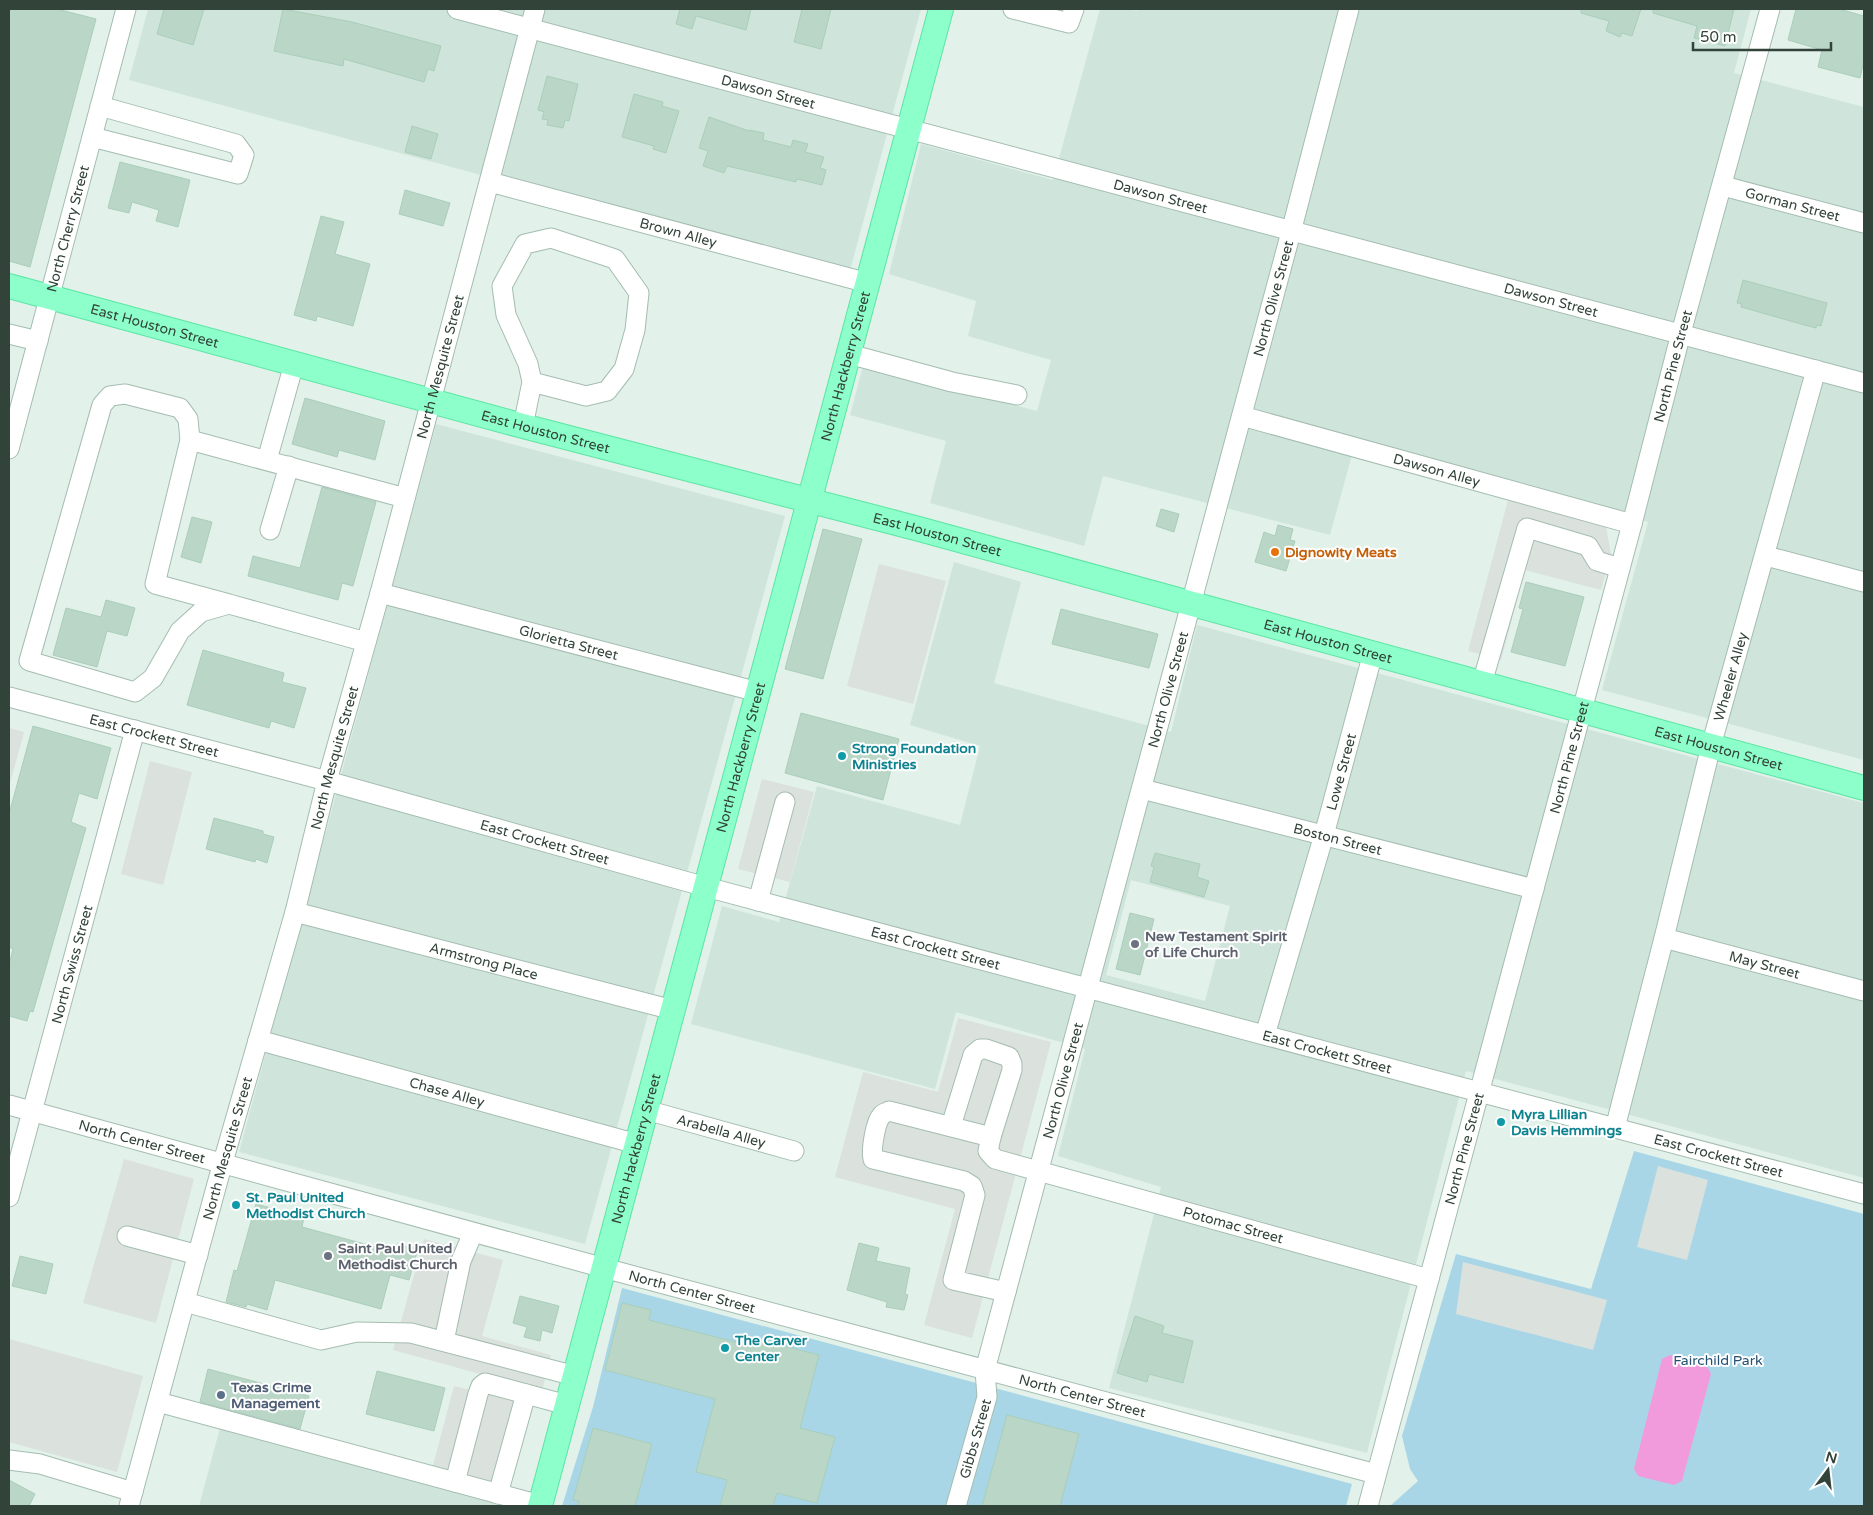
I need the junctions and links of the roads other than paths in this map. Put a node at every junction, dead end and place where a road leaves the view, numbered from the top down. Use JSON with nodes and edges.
{"nodes":[{"id":1,"x":126,"y":9,"type":"edge"},
{"id":2,"x":457,"y":9,"type":"edge"},
{"id":3,"x":536,"y":9,"type":"edge"},
{"id":4,"x":941,"y":9,"type":"edge"},
{"id":5,"x":1013,"y":9,"type":"edge"},
{"id":6,"x":1074,"y":9,"type":"edge"},
{"id":7,"x":1348,"y":9,"type":"edge"},
{"id":8,"x":1770,"y":9,"type":"edge"},
{"id":9,"x":531,"y":29,"type":"junction"},
{"id":10,"x":100,"y":106,"type":"junction"},
{"id":11,"x":909,"y":129,"type":"junction"},
{"id":12,"x":92,"y":137,"type":"junction"},
{"id":13,"x":490,"y":182,"type":"junction"},
{"id":14,"x":1722,"y":186,"type":"junction"},
{"id":15,"x":1864,"y":223,"type":"edge"},
{"id":16,"x":1291,"y":232,"type":"junction"},
{"id":17,"x":868,"y":283,"type":"junction"},
{"id":18,"x":9,"y":286,"type":"edge"},
{"id":19,"x":50,"y":298,"type":"junction"},
{"id":20,"x":1681,"y":333,"type":"junction"},
{"id":21,"x":9,"y":334,"type":"edge"},
{"id":22,"x":38,"y":341,"type":"junction"},
{"id":23,"x":849,"y":354,"type":"junction"},
{"id":24,"x":294,"y":364,"type":"junction"},
{"id":25,"x":1816,"y":370,"type":"junction"},
{"id":26,"x":532,"y":382,"type":"junction"},
{"id":27,"x":1864,"y":383,"type":"edge"},
{"id":28,"x":1017,"y":395,"type":"dead end"},
{"id":29,"x":431,"y":401,"type":"junction"},
{"id":30,"x":1242,"y":416,"type":"junction"},
{"id":31,"x":523,"y":426,"type":"junction"},
{"id":32,"x":190,"y":440,"type":"junction"},
{"id":33,"x":9,"y":450,"type":"edge"},
{"id":34,"x":267,"y":460,"type":"junction"},
{"id":35,"x":288,"y":466,"type":"junction"},
{"id":36,"x":405,"y":498,"type":"junction"},
{"id":37,"x":809,"y":502,"type":"junction"},
{"id":38,"x":1632,"y":524,"type":"junction"},
{"id":39,"x":270,"y":530,"type":"dead end"},
{"id":40,"x":1766,"y":556,"type":"junction"},
{"id":41,"x":1620,"y":568,"type":"junction"},
{"id":42,"x":1864,"y":582,"type":"edge"},
{"id":43,"x":380,"y":593,"type":"junction"},
{"id":44,"x":1191,"y":603,"type":"junction"},
{"id":45,"x":229,"y":604,"type":"junction"},
{"id":46,"x":366,"y":642,"type":"junction"},
{"id":47,"x":1373,"y":653,"type":"junction"},
{"id":48,"x":1482,"y":684,"type":"junction"},
{"id":49,"x":758,"y":692,"type":"junction"},
{"id":50,"x":9,"y":697,"type":"edge"},
{"id":51,"x":1581,"y":712,"type":"junction"},
{"id":52,"x":135,"y":730,"type":"junction"},
{"id":53,"x":1711,"y":746,"type":"junction"},
{"id":54,"x":326,"y":781,"type":"junction"},
{"id":55,"x":1864,"y":788,"type":"edge"},
{"id":56,"x":1142,"y":789,"type":"junction"},
{"id":57,"x":784,"y":802,"type":"dead end"},
{"id":58,"x":1324,"y":835,"type":"junction"},
{"id":59,"x":706,"y":887,"type":"junction"},
{"id":60,"x":1534,"y":889,"type":"junction"},
{"id":61,"x":758,"y":901,"type":"junction"},
{"id":62,"x":295,"y":912,"type":"junction"},
{"id":63,"x":1664,"y":938,"type":"junction"},
{"id":64,"x":1088,"y":988,"type":"junction"},
{"id":65,"x":1864,"y":991,"type":"edge"},
{"id":66,"x":673,"y":1010,"type":"junction"},
{"id":67,"x":1265,"y":1035,"type":"junction"},
{"id":68,"x":258,"y":1040,"type":"junction"},
{"id":69,"x":1479,"y":1092,"type":"junction"},
{"id":70,"x":9,"y":1105,"type":"edge"},
{"id":71,"x":646,"y":1110,"type":"junction"},
{"id":72,"x":31,"y":1111,"type":"junction"},
{"id":73,"x":951,"y":1126,"type":"junction"},
{"id":74,"x":1615,"y":1128,"type":"junction"},
{"id":75,"x":991,"y":1137,"type":"junction"},
{"id":76,"x":637,"y":1144,"type":"junction"},
{"id":77,"x":794,"y":1152,"type":"dead end"},
{"id":78,"x":223,"y":1162,"type":"junction"},
{"id":79,"x":1039,"y":1172,"type":"junction"},
{"id":80,"x":1864,"y":1194,"type":"edge"},
{"id":81,"x":9,"y":1197,"type":"edge"},
{"id":82,"x":473,"y":1233,"type":"junction"},
{"id":83,"x":127,"y":1236,"type":"dead end"},
{"id":84,"x":198,"y":1255,"type":"junction"},
{"id":85,"x":604,"y":1268,"type":"junction"},
{"id":86,"x":1428,"y":1279,"type":"junction"},
{"id":87,"x":1006,"y":1292,"type":"junction"},
{"id":88,"x":186,"y":1302,"type":"junction"},
{"id":89,"x":444,"y":1341,"type":"junction"},
{"id":90,"x":985,"y":1370,"type":"junction"},
{"id":91,"x":575,"y":1376,"type":"junction"},
{"id":92,"x":526,"y":1394,"type":"junction"},
{"id":93,"x":158,"y":1402,"type":"junction"},
{"id":94,"x":567,"y":1405,"type":"junction"},
{"id":95,"x":9,"y":1460,"type":"edge"},
{"id":96,"x":1376,"y":1474,"type":"junction"},
{"id":97,"x":455,"y":1482,"type":"junction"},
{"id":98,"x":498,"y":1494,"type":"junction"},
{"id":99,"x":131,"y":1499,"type":"edge"},
{"id":100,"x":540,"y":1506,"type":"edge"},
{"id":101,"x":956,"y":1506,"type":"edge"},
{"id":102,"x":1368,"y":1506,"type":"edge"}],
"edges":[{"from":1,"to":10,"type":"street","name":"North Cherry Street"},
{"from":2,"to":9,"type":"street","name":"Dawson Street"},
{"from":3,"to":9,"type":"street","name":"North Mesquite Street"},
{"from":4,"to":11,"type":"main road","name":"North Hackberry Street"},
{"from":5,"to":6,"type":"street"},
{"from":7,"to":16,"type":"street","name":"North Olive Street"},
{"from":8,"to":14,"type":"street","name":"North Pine Street"},
{"from":9,"to":11,"type":"street","name":"Dawson Street"},
{"from":9,"to":13,"type":"street","name":"North Mesquite Street"},
{"from":10,"to":12,"type":"street","name":"North Cherry Street"},
{"from":10,"to":12,"type":"street"},
{"from":11,"to":16,"type":"street","name":"Dawson Street"},
{"from":11,"to":17,"type":"main road","name":"North Hackberry Street"},
{"from":12,"to":19,"type":"street","name":"North Cherry Street"},
{"from":13,"to":17,"type":"street","name":"Brown Alley"},
{"from":13,"to":29,"type":"street","name":"North Mesquite Street"},
{"from":14,"to":15,"type":"street","name":"Gorman Street"},
{"from":14,"to":20,"type":"street","name":"North Pine Street"},
{"from":16,"to":20,"type":"street","name":"Dawson Street"},
{"from":16,"to":30,"type":"street","name":"North Olive Street"},
{"from":17,"to":23,"type":"main road","name":"North Hackberry Street"},
{"from":18,"to":19,"type":"main road","name":"East Houston Street"},
{"from":19,"to":22,"type":"street","name":"North Cherry Street"},
{"from":19,"to":24,"type":"main road","name":"East Houston Street"},
{"from":20,"to":25,"type":"street","name":"Dawson Street"},
{"from":20,"to":38,"type":"street","name":"North Pine Street"},
{"from":21,"to":22,"type":"street"},
{"from":22,"to":33,"type":"street","name":"North Cherry Street"},
{"from":23,"to":28,"type":"street"},
{"from":23,"to":37,"type":"main road","name":"North Hackberry Street"},
{"from":24,"to":29,"type":"main road","name":"East Houston Street"},
{"from":24,"to":34,"type":"street"},
{"from":25,"to":27,"type":"street","name":"Dawson Street"},
{"from":25,"to":40,"type":"street","name":"Wheeler Alley"},
{"from":26,"to":26,"type":"street"},
{"from":26,"to":31,"type":"street"},
{"from":29,"to":31,"type":"main road","name":"East Houston Street"},
{"from":29,"to":36,"type":"street","name":"North Mesquite Street"},
{"from":30,"to":38,"type":"street","name":"Dawson Alley"},
{"from":30,"to":44,"type":"street","name":"North Olive Street"},
{"from":31,"to":37,"type":"main road","name":"East Houston Street"},
{"from":32,"to":34,"type":"street"},
{"from":32,"to":45,"type":"street"},
{"from":32,"to":45,"type":"street"},
{"from":34,"to":35,"type":"street"},
{"from":35,"to":36,"type":"street"},
{"from":35,"to":39,"type":"street"},
{"from":36,"to":43,"type":"street","name":"North Mesquite Street"},
{"from":37,"to":44,"type":"main road","name":"East Houston Street"},
{"from":37,"to":49,"type":"main road","name":"North Hackberry Street"},
{"from":38,"to":41,"type":"street","name":"North Pine Street"},
{"from":40,"to":42,"type":"street"},
{"from":40,"to":53,"type":"street","name":"Wheeler Alley"},
{"from":41,"to":48,"type":"street"},
{"from":41,"to":51,"type":"street","name":"North Pine Street"},
{"from":43,"to":46,"type":"street","name":"North Mesquite Street"},
{"from":43,"to":49,"type":"street","name":"Glorietta Street"},
{"from":44,"to":47,"type":"main road","name":"East Houston Street"},
{"from":44,"to":56,"type":"street","name":"North Olive Street"},
{"from":45,"to":46,"type":"street"},
{"from":46,"to":54,"type":"street","name":"North Mesquite Street"},
{"from":47,"to":48,"type":"main road","name":"East Houston Street"},
{"from":47,"to":58,"type":"street","name":"Lowe Street"},
{"from":48,"to":51,"type":"main road","name":"East Houston Street"},
{"from":49,"to":59,"type":"main road","name":"North Hackberry Street"},
{"from":50,"to":52,"type":"street","name":"East Crockett Street"},
{"from":51,"to":53,"type":"main road","name":"East Houston Street"},
{"from":51,"to":60,"type":"street","name":"North Pine Street"},
{"from":52,"to":54,"type":"street","name":"East Crockett Street"},
{"from":52,"to":72,"type":"street","name":"North Swiss Street"},
{"from":53,"to":55,"type":"main road","name":"East Houston Street"},
{"from":53,"to":63,"type":"street","name":"Wheeler Alley"},
{"from":54,"to":59,"type":"street","name":"East Crockett Street"},
{"from":54,"to":62,"type":"street","name":"North Mesquite Street"},
{"from":56,"to":58,"type":"street","name":"Boston Street"},
{"from":56,"to":64,"type":"street","name":"North Olive Street"},
{"from":57,"to":61,"type":"street"},
{"from":58,"to":60,"type":"street","name":"Boston Street"},
{"from":58,"to":67,"type":"street","name":"Lowe Street"},
{"from":59,"to":61,"type":"street","name":"East Crockett Street"},
{"from":59,"to":66,"type":"main road","name":"North Hackberry Street"},
{"from":60,"to":69,"type":"street","name":"North Pine Street"},
{"from":61,"to":64,"type":"street","name":"East Crockett Street"},
{"from":62,"to":66,"type":"street","name":"Armstrong Place"},
{"from":62,"to":68,"type":"street","name":"North Mesquite Street"},
{"from":63,"to":65,"type":"street","name":"May Street"},
{"from":63,"to":74,"type":"street","name":"Wheeler Alley"},
{"from":64,"to":67,"type":"street","name":"East Crockett Street"},
{"from":64,"to":79,"type":"street","name":"North Olive Street"},
{"from":66,"to":71,"type":"main road","name":"North Hackberry Street"},
{"from":67,"to":69,"type":"street","name":"East Crockett Street"},
{"from":68,"to":76,"type":"street","name":"Chase Alley"},
{"from":68,"to":78,"type":"street","name":"North Mesquite Street"},
{"from":69,"to":74,"type":"street","name":"East Crockett Street"},
{"from":69,"to":86,"type":"street","name":"North Pine Street"},
{"from":70,"to":72,"type":"street","name":"North Center Street"},
{"from":71,"to":76,"type":"main road","name":"North Hackberry Street"},
{"from":71,"to":77,"type":"street","name":"Arabella Alley"},
{"from":72,"to":78,"type":"street","name":"North Center Street"},
{"from":72,"to":81,"type":"street","name":"North Swiss Street"},
{"from":73,"to":75,"type":"street"},
{"from":73,"to":75,"type":"street"},
{"from":73,"to":87,"type":"street"},
{"from":74,"to":80,"type":"street","name":"East Crockett Street"},
{"from":75,"to":79,"type":"street","name":"Potomac Street"},
{"from":76,"to":85,"type":"main road","name":"North Hackberry Street"},
{"from":78,"to":82,"type":"street","name":"North Center Street"},
{"from":78,"to":84,"type":"street","name":"North Mesquite Street"},
{"from":79,"to":86,"type":"street","name":"Potomac Street"},
{"from":79,"to":87,"type":"street","name":"North Olive Street"},
{"from":82,"to":85,"type":"street","name":"North Center Street"},
{"from":82,"to":89,"type":"street"},
{"from":83,"to":84,"type":"street"},
{"from":84,"to":88,"type":"street","name":"North Mesquite Street"},
{"from":85,"to":90,"type":"street","name":"North Center Street"},
{"from":85,"to":91,"type":"main road","name":"North Hackberry Street"},
{"from":86,"to":96,"type":"street","name":"North Pine Street"},
{"from":87,"to":90,"type":"street","name":"North Olive Street"},
{"from":88,"to":89,"type":"street"},
{"from":88,"to":93,"type":"street","name":"North Mesquite Street"},
{"from":89,"to":91,"type":"street"},
{"from":90,"to":96,"type":"street","name":"North Center Street"},
{"from":90,"to":101,"type":"street","name":"Gibbs Street"},
{"from":91,"to":94,"type":"main road","name":"North Hackberry Street"},
{"from":92,"to":94,"type":"street"},
{"from":92,"to":97,"type":"street"},
{"from":92,"to":98,"type":"street"},
{"from":93,"to":97,"type":"street"},
{"from":93,"to":99,"type":"street","name":"North Mesquite Street"},
{"from":94,"to":100,"type":"main road","name":"North Hackberry Street"},
{"from":95,"to":99,"type":"street"},
{"from":96,"to":102,"type":"street","name":"North Pine Street"},
{"from":97,"to":98,"type":"street"},
{"from":98,"to":100,"type":"street"}]}
